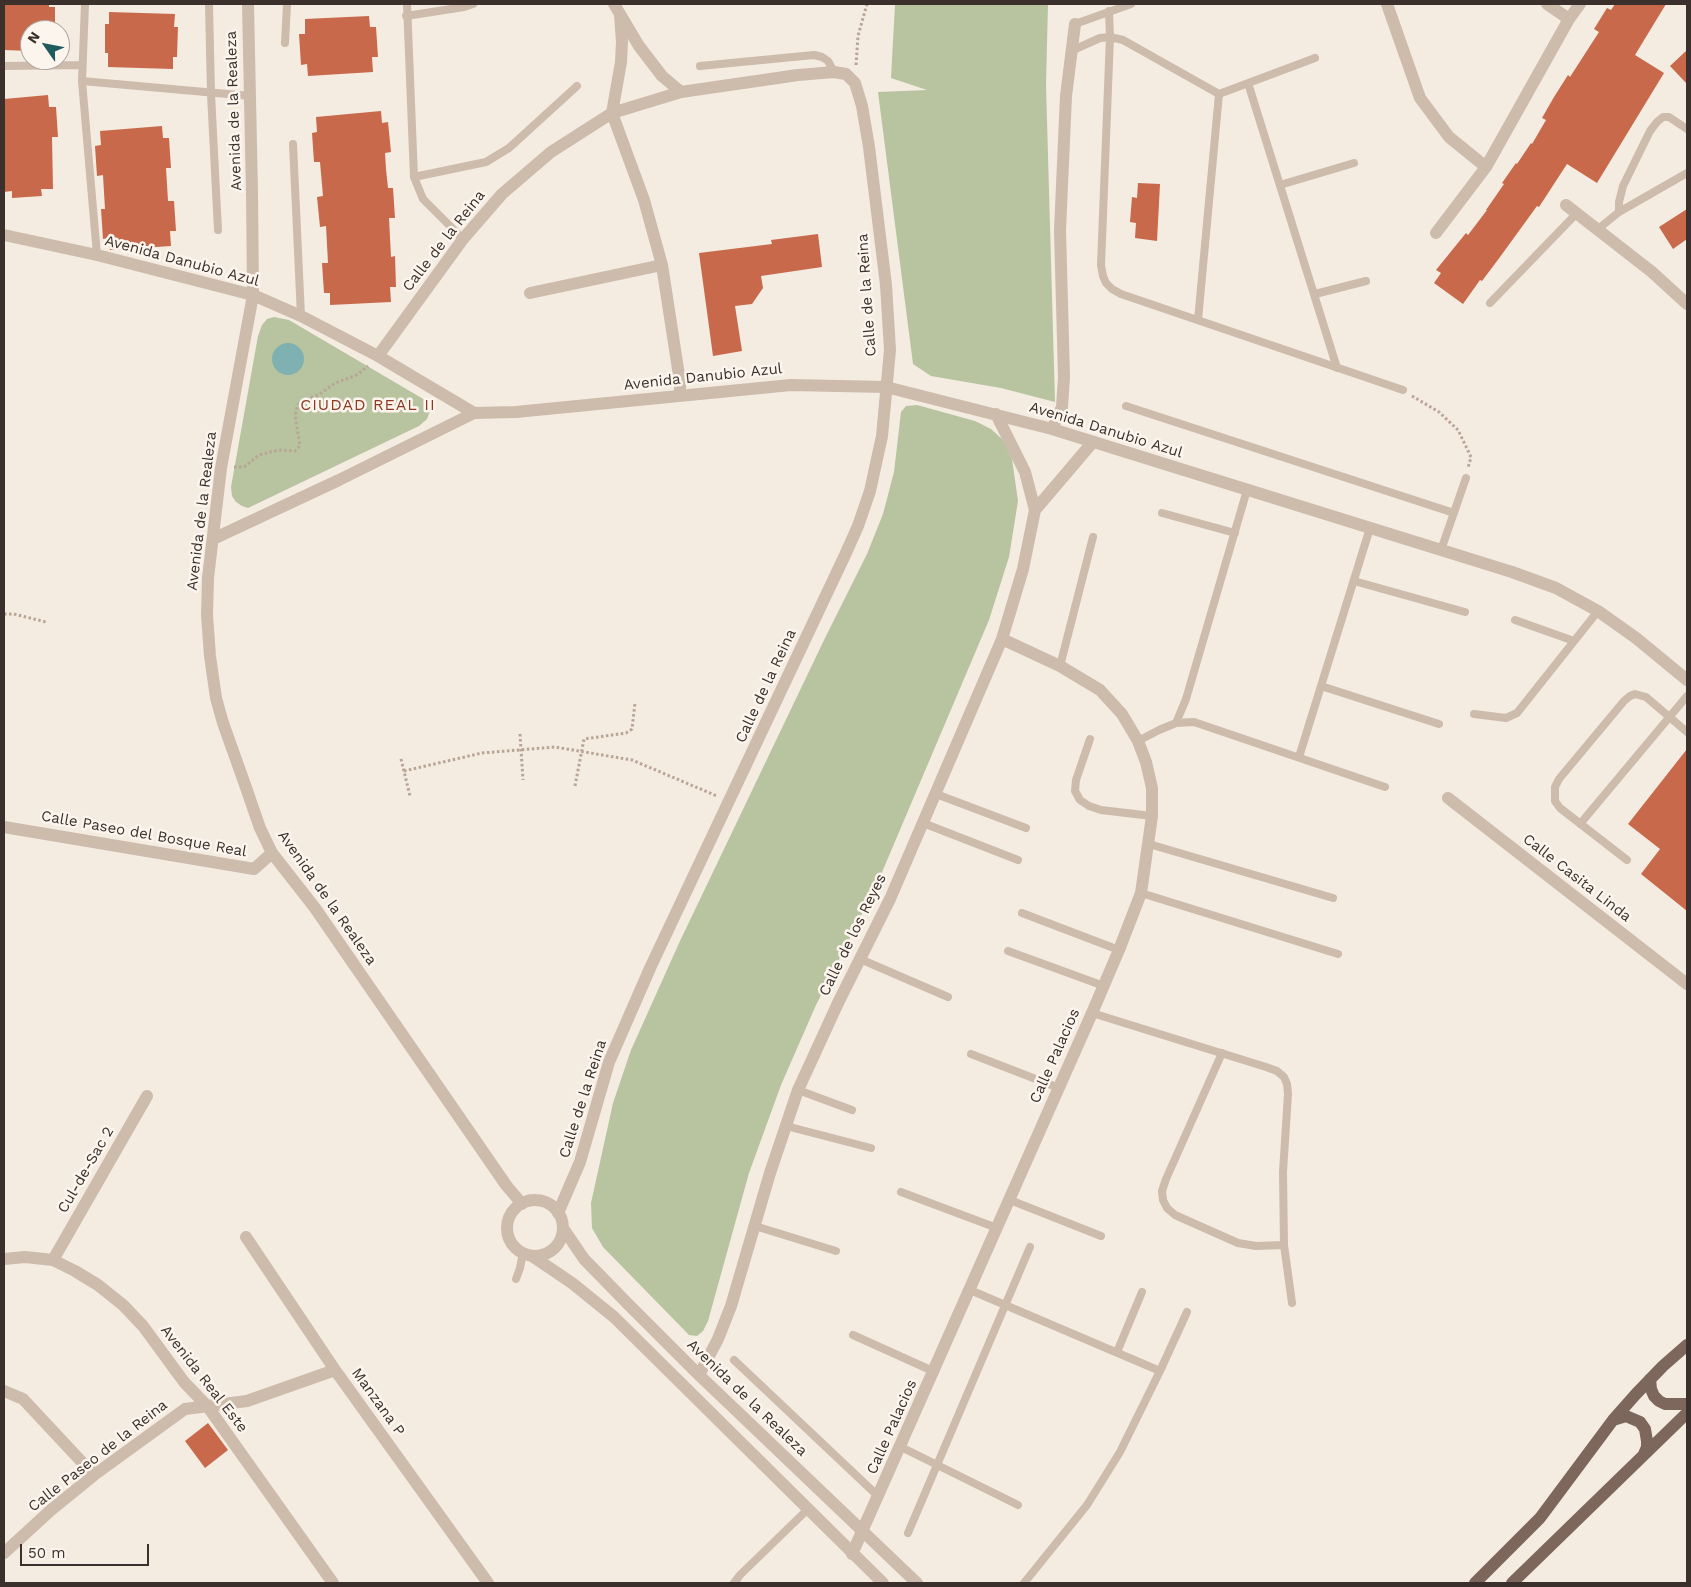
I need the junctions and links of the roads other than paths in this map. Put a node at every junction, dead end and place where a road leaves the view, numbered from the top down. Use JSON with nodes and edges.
{"nodes":[{"id":1,"x":85,"y":4,"type":"edge"},
{"id":2,"x":209,"y":4,"type":"edge"},
{"id":3,"x":248,"y":4,"type":"edge"},
{"id":4,"x":287,"y":4,"type":"edge"},
{"id":5,"x":407,"y":4,"type":"edge"},
{"id":6,"x":473,"y":4,"type":"edge"},
{"id":7,"x":1131,"y":4,"type":"edge"},
{"id":8,"x":1387,"y":4,"type":"edge"},
{"id":9,"x":1547,"y":4,"type":"edge"},
{"id":10,"x":1580,"y":4,"type":"edge"},
{"id":11,"x":617,"y":9,"type":"edge"},
{"id":12,"x":1109,"y":11,"type":"junction"},
{"id":13,"x":406,"y":16,"type":"junction"},
{"id":14,"x":1569,"y":19,"type":"junction"},
{"id":15,"x":1075,"y":24,"type":"joint"},
{"id":16,"x":1110,"y":37,"type":"junction"},
{"id":17,"x":285,"y":43,"type":"dead end"},
{"id":18,"x":1071,"y":51,"type":"junction"},
{"id":19,"x":1315,"y":58,"type":"dead end"},
{"id":20,"x":82,"y":65,"type":"junction"},
{"id":21,"x":4,"y":66,"type":"edge"},
{"id":22,"x":700,"y":66,"type":"dead end"},
{"id":23,"x":834,"y":72,"type":"junction"},
{"id":24,"x":82,"y":81,"type":"junction"},
{"id":25,"x":1248,"y":83,"type":"junction"},
{"id":26,"x":576,"y":86,"type":"dead end"},
{"id":27,"x":680,"y":92,"type":"junction"},
{"id":28,"x":211,"y":94,"type":"junction"},
{"id":29,"x":1219,"y":94,"type":"junction"},
{"id":30,"x":250,"y":96,"type":"junction"},
{"id":31,"x":612,"y":113,"type":"junction"},
{"id":32,"x":1687,"y":130,"type":"edge"},
{"id":33,"x":293,"y":144,"type":"dead end"},
{"id":34,"x":1354,"y":163,"type":"dead end"},
{"id":35,"x":1486,"y":167,"type":"junction"},
{"id":36,"x":1687,"y":173,"type":"edge"},
{"id":37,"x":414,"y":177,"type":"junction"},
{"id":38,"x":1280,"y":185,"type":"junction"},
{"id":39,"x":1572,"y":209,"type":"joint"},
{"id":40,"x":1619,"y":212,"type":"junction"},
{"id":41,"x":1598,"y":229,"type":"junction"},
{"id":42,"x":218,"y":230,"type":"dead end"},
{"id":43,"x":1436,"y":233,"type":"dead end"},
{"id":44,"x":6,"y":237,"type":"edge"},
{"id":45,"x":463,"y":239,"type":"junction"},
{"id":46,"x":97,"y":255,"type":"junction"},
{"id":47,"x":662,"y":265,"type":"junction"},
{"id":48,"x":1366,"y":281,"type":"dead end"},
{"id":49,"x":530,"y":293,"type":"dead end"},
{"id":50,"x":1314,"y":294,"type":"junction"},
{"id":51,"x":253,"y":295,"type":"junction"},
{"id":52,"x":1490,"y":303,"type":"dead end"},
{"id":53,"x":1687,"y":304,"type":"edge"},
{"id":54,"x":301,"y":316,"type":"junction"},
{"id":55,"x":1198,"y":320,"type":"junction"},
{"id":56,"x":378,"y":356,"type":"junction"},
{"id":57,"x":1338,"y":368,"type":"junction"},
{"id":58,"x":886,"y":387,"type":"junction"},
{"id":59,"x":1403,"y":390,"type":"road end"},
{"id":60,"x":680,"y":396,"type":"junction"},
{"id":61,"x":1126,"y":406,"type":"dead end"},
{"id":62,"x":474,"y":413,"type":"junction"},
{"id":63,"x":996,"y":414,"type":"junction"},
{"id":64,"x":1052,"y":429,"type":"junction"},
{"id":65,"x":1092,"y":443,"type":"junction"},
{"id":66,"x":1466,"y":478,"type":"road end"},
{"id":67,"x":1247,"y":490,"type":"junction"},
{"id":68,"x":1035,"y":510,"type":"junction"},
{"id":69,"x":1162,"y":513,"type":"dead end"},
{"id":70,"x":1454,"y":513,"type":"junction"},
{"id":71,"x":1370,"y":528,"type":"junction"},
{"id":72,"x":1235,"y":533,"type":"junction"},
{"id":73,"x":1093,"y":537,"type":"dead end"},
{"id":74,"x":213,"y":539,"type":"junction"},
{"id":75,"x":1441,"y":550,"type":"junction"},
{"id":76,"x":1354,"y":581,"type":"junction"},
{"id":77,"x":1598,"y":611,"type":"junction"},
{"id":78,"x":1465,"y":612,"type":"dead end"},
{"id":79,"x":1515,"y":620,"type":"dead end"},
{"id":80,"x":1002,"y":639,"type":"junction"},
{"id":81,"x":1574,"y":641,"type":"junction"},
{"id":82,"x":1060,"y":666,"type":"junction"},
{"id":83,"x":1687,"y":680,"type":"edge"},
{"id":84,"x":1321,"y":686,"type":"junction"},
{"id":85,"x":1687,"y":696,"type":"edge"},
{"id":86,"x":1474,"y":714,"type":"dead end"},
{"id":87,"x":1670,"y":717,"type":"junction"},
{"id":88,"x":1176,"y":723,"type":"junction"},
{"id":89,"x":1439,"y":724,"type":"dead end"},
{"id":90,"x":1687,"y":732,"type":"edge"},
{"id":91,"x":1090,"y":739,"type":"dead end"},
{"id":92,"x":1138,"y":741,"type":"junction"},
{"id":93,"x":1298,"y":757,"type":"junction"},
{"id":94,"x":1385,"y":787,"type":"dead end"},
{"id":95,"x":936,"y":794,"type":"junction"},
{"id":96,"x":1448,"y":798,"type":"dead end"},
{"id":97,"x":1152,"y":816,"type":"junction"},
{"id":98,"x":923,"y":823,"type":"junction"},
{"id":99,"x":1580,"y":824,"type":"junction"},
{"id":100,"x":4,"y":827,"type":"edge"},
{"id":101,"x":1026,"y":828,"type":"dead end"},
{"id":102,"x":1149,"y":844,"type":"junction"},
{"id":103,"x":272,"y":853,"type":"junction"},
{"id":104,"x":1018,"y":860,"type":"dead end"},
{"id":105,"x":1627,"y":860,"type":"dead end"},
{"id":106,"x":1141,"y":893,"type":"junction"},
{"id":107,"x":1333,"y":898,"type":"dead end"},
{"id":108,"x":1022,"y":913,"type":"dead end"},
{"id":109,"x":1119,"y":950,"type":"junction"},
{"id":110,"x":1008,"y":951,"type":"dead end"},
{"id":111,"x":1338,"y":954,"type":"dead end"},
{"id":112,"x":860,"y":959,"type":"junction"},
{"id":113,"x":1687,"y":984,"type":"edge"},
{"id":114,"x":1104,"y":986,"type":"junction"},
{"id":115,"x":948,"y":997,"type":"dead end"},
{"id":116,"x":1092,"y":1013,"type":"junction"},
{"id":117,"x":1222,"y":1053,"type":"junction"},
{"id":118,"x":971,"y":1054,"type":"dead end"},
{"id":119,"x":1058,"y":1088,"type":"junction"},
{"id":120,"x":798,"y":1090,"type":"junction"},
{"id":121,"x":147,"y":1096,"type":"dead end"},
{"id":122,"x":852,"y":1110,"type":"dead end"},
{"id":123,"x":786,"y":1126,"type":"junction"},
{"id":124,"x":871,"y":1148,"type":"dead end"},
{"id":125,"x":901,"y":1192,"type":"dead end"},
{"id":126,"x":1010,"y":1200,"type":"junction"},
{"id":127,"x":522,"y":1204,"type":"junction"},
{"id":128,"x":558,"y":1212,"type":"junction"},
{"id":129,"x":755,"y":1226,"type":"junction"},
{"id":130,"x":563,"y":1228,"type":"junction"},
{"id":131,"x":997,"y":1228,"type":"junction"},
{"id":132,"x":1101,"y":1236,"type":"dead end"},
{"id":133,"x":246,"y":1237,"type":"dead end"},
{"id":134,"x":1284,"y":1245,"type":"junction"},
{"id":135,"x":1030,"y":1247,"type":"dead end"},
{"id":136,"x":836,"y":1251,"type":"dead end"},
{"id":137,"x":527,"y":1255,"type":"junction"},
{"id":138,"x":4,"y":1259,"type":"edge"},
{"id":139,"x":53,"y":1260,"type":"junction"},
{"id":140,"x":516,"y":1279,"type":"dead end"},
{"id":141,"x":970,"y":1290,"type":"junction"},
{"id":142,"x":1142,"y":1292,"type":"dead end"},
{"id":143,"x":1292,"y":1303,"type":"dead end"},
{"id":144,"x":1006,"y":1305,"type":"junction"},
{"id":145,"x":1187,"y":1312,"type":"dead end"},
{"id":146,"x":853,"y":1335,"type":"dead end"},
{"id":147,"x":1687,"y":1345,"type":"edge"},
{"id":148,"x":1117,"y":1352,"type":"junction"},
{"id":149,"x":734,"y":1360,"type":"dead end"},
{"id":150,"x":335,"y":1370,"type":"junction"},
{"id":151,"x":1160,"y":1371,"type":"junction"},
{"id":152,"x":934,"y":1372,"type":"junction"},
{"id":153,"x":699,"y":1375,"type":"junction"},
{"id":154,"x":1650,"y":1379,"type":"junction"},
{"id":155,"x":4,"y":1391,"type":"edge"},
{"id":156,"x":1687,"y":1404,"type":"edge"},
{"id":157,"x":208,"y":1407,"type":"junction"},
{"id":158,"x":1687,"y":1413,"type":"edge"},
{"id":159,"x":1613,"y":1420,"type":"junction"},
{"id":160,"x":901,"y":1447,"type":"junction"},
{"id":161,"x":1644,"y":1454,"type":"junction"},
{"id":162,"x":937,"y":1465,"type":"junction"},
{"id":163,"x":94,"y":1475,"type":"junction"},
{"id":164,"x":879,"y":1497,"type":"junction"},
{"id":165,"x":1018,"y":1505,"type":"dead end"},
{"id":166,"x":808,"y":1509,"type":"junction"},
{"id":167,"x":863,"y":1533,"type":"junction"},
{"id":168,"x":908,"y":1534,"type":"dead end"},
{"id":169,"x":4,"y":1552,"type":"edge"},
{"id":170,"x":852,"y":1554,"type":"junction"},
{"id":171,"x":333,"y":1583,"type":"edge"},
{"id":172,"x":488,"y":1583,"type":"edge"},
{"id":173,"x":734,"y":1583,"type":"edge"},
{"id":174,"x":883,"y":1583,"type":"edge"},
{"id":175,"x":917,"y":1583,"type":"edge"},
{"id":176,"x":1024,"y":1583,"type":"edge"},
{"id":177,"x":1475,"y":1583,"type":"edge"},
{"id":178,"x":1512,"y":1583,"type":"edge"}],
"edges":[{"from":1,"to":20,"type":"lane"},
{"from":2,"to":28,"type":"lane"},
{"from":3,"to":30,"type":"street","name":"Avenida de la Realeza"},
{"from":4,"to":17,"type":"lane"},
{"from":5,"to":13,"type":"lane"},
{"from":6,"to":13,"type":"lane"},
{"from":7,"to":12,"type":"lane"},
{"from":8,"to":35,"type":"street"},
{"from":9,"to":14,"type":"street"},
{"from":10,"to":14,"type":"street"},
{"from":11,"to":27,"type":"street"},
{"from":11,"to":31,"type":"street"},
{"from":12,"to":15,"type":"lane"},
{"from":12,"to":16,"type":"lane"},
{"from":13,"to":37,"type":"lane"},
{"from":14,"to":35,"type":"street"},
{"from":15,"to":18,"type":"street"},
{"from":16,"to":18,"type":"lane"},
{"from":16,"to":29,"type":"lane"},
{"from":16,"to":55,"type":"lane"},
{"from":18,"to":64,"type":"street"},
{"from":19,"to":25,"type":"lane"},
{"from":20,"to":21,"type":"lane"},
{"from":20,"to":24,"type":"lane"},
{"from":22,"to":23,"type":"lane"},
{"from":23,"to":27,"type":"street","name":"Calle de la Reina"},
{"from":23,"to":58,"type":"street","name":"Calle de la Reina"},
{"from":24,"to":28,"type":"lane"},
{"from":24,"to":46,"type":"lane"},
{"from":25,"to":29,"type":"lane"},
{"from":25,"to":38,"type":"lane"},
{"from":26,"to":37,"type":"lane"},
{"from":27,"to":31,"type":"street","name":"Calle de la Reina"},
{"from":28,"to":30,"type":"lane"},
{"from":28,"to":42,"type":"lane"},
{"from":29,"to":55,"type":"lane"},
{"from":30,"to":51,"type":"street","name":"Avenida de la Realeza"},
{"from":31,"to":45,"type":"street","name":"Calle de la Reina"},
{"from":31,"to":47,"type":"street"},
{"from":32,"to":40,"type":"lane"},
{"from":33,"to":54,"type":"lane"},
{"from":34,"to":38,"type":"lane"},
{"from":35,"to":43,"type":"street"},
{"from":36,"to":40,"type":"lane"},
{"from":37,"to":45,"type":"lane"},
{"from":38,"to":50,"type":"lane"},
{"from":39,"to":41,"type":"street"},
{"from":39,"to":52,"type":"lane"},
{"from":40,"to":41,"type":"lane"},
{"from":41,"to":53,"type":"street"},
{"from":44,"to":46,"type":"street","name":"Avenida Danubio Azul"},
{"from":45,"to":56,"type":"street","name":"Calle de la Reina"},
{"from":46,"to":51,"type":"street","name":"Avenida Danubio Azul"},
{"from":47,"to":49,"type":"street"},
{"from":47,"to":60,"type":"street"},
{"from":48,"to":50,"type":"lane"},
{"from":50,"to":57,"type":"lane"},
{"from":51,"to":54,"type":"street","name":"Avenida Danubio Azul"},
{"from":51,"to":74,"type":"street","name":"Avenida de la Realeza"},
{"from":54,"to":56,"type":"street","name":"Avenida Danubio Azul"},
{"from":55,"to":57,"type":"lane"},
{"from":56,"to":62,"type":"street","name":"Avenida Danubio Azul"},
{"from":57,"to":59,"type":"lane"},
{"from":58,"to":60,"type":"street","name":"Avenida Danubio Azul"},
{"from":58,"to":63,"type":"street","name":"Avenida Danubio Azul"},
{"from":58,"to":128,"type":"street","name":"Calle de la Reina"},
{"from":60,"to":62,"type":"street","name":"Avenida Danubio Azul"},
{"from":61,"to":70,"type":"lane"},
{"from":62,"to":74,"type":"street","name":"Avenida Danubio Azul"},
{"from":63,"to":64,"type":"street","name":"Avenida Danubio Azul"},
{"from":63,"to":68,"type":"street","name":"Calle de los Reyes"},
{"from":64,"to":65,"type":"street","name":"Avenida Danubio Azul"},
{"from":65,"to":67,"type":"street","name":"Avenida Danubio Azul"},
{"from":65,"to":68,"type":"street","name":"Calle de los Reyes"},
{"from":66,"to":70,"type":"lane"},
{"from":67,"to":71,"type":"street","name":"Avenida Danubio Azul"},
{"from":67,"to":72,"type":"lane"},
{"from":68,"to":80,"type":"street","name":"Calle de los Reyes"},
{"from":69,"to":72,"type":"lane"},
{"from":70,"to":75,"type":"lane"},
{"from":71,"to":75,"type":"street","name":"Avenida Danubio Azul"},
{"from":71,"to":76,"type":"lane"},
{"from":72,"to":88,"type":"lane"},
{"from":73,"to":82,"type":"lane"},
{"from":74,"to":103,"type":"street","name":"Avenida de la Realeza"},
{"from":75,"to":77,"type":"street","name":"Avenida Danubio Azul"},
{"from":76,"to":78,"type":"lane"},
{"from":76,"to":84,"type":"lane"},
{"from":77,"to":81,"type":"lane"},
{"from":77,"to":83,"type":"street","name":"Avenida Danubio Azul"},
{"from":79,"to":81,"type":"lane"},
{"from":80,"to":82,"type":"street","name":"Calle Palacios"},
{"from":80,"to":95,"type":"street","name":"Calle de los Reyes"},
{"from":81,"to":86,"type":"lane"},
{"from":82,"to":92,"type":"street","name":"Calle Palacios"},
{"from":84,"to":89,"type":"lane"},
{"from":84,"to":93,"type":"lane"},
{"from":85,"to":87,"type":"lane"},
{"from":87,"to":90,"type":"lane"},
{"from":87,"to":99,"type":"lane"},
{"from":87,"to":99,"type":"lane"},
{"from":88,"to":92,"type":"lane"},
{"from":88,"to":93,"type":"lane"},
{"from":91,"to":97,"type":"lane"},
{"from":92,"to":97,"type":"street","name":"Calle Palacios"},
{"from":93,"to":94,"type":"lane"},
{"from":95,"to":98,"type":"street","name":"Calle de los Reyes"},
{"from":95,"to":101,"type":"lane"},
{"from":96,"to":113,"type":"street","name":"Calle Casita Linda"},
{"from":97,"to":102,"type":"street","name":"Calle Palacios"},
{"from":98,"to":104,"type":"lane"},
{"from":98,"to":112,"type":"street","name":"Calle de los Reyes"},
{"from":99,"to":105,"type":"lane"},
{"from":100,"to":103,"type":"street","name":"Calle Paseo del Bosque Real"},
{"from":102,"to":106,"type":"street","name":"Calle Palacios"},
{"from":102,"to":107,"type":"lane"},
{"from":103,"to":127,"type":"street","name":"Avenida de la Realeza"},
{"from":106,"to":109,"type":"street","name":"Calle Palacios"},
{"from":106,"to":111,"type":"lane"},
{"from":108,"to":109,"type":"lane"},
{"from":109,"to":114,"type":"street","name":"Calle Palacios"},
{"from":110,"to":114,"type":"lane"},
{"from":112,"to":115,"type":"lane"},
{"from":112,"to":120,"type":"street","name":"Calle de los Reyes"},
{"from":114,"to":116,"type":"street","name":"Calle Palacios"},
{"from":116,"to":117,"type":"lane"},
{"from":116,"to":119,"type":"street","name":"Calle Palacios"},
{"from":117,"to":134,"type":"lane"},
{"from":117,"to":134,"type":"lane"},
{"from":118,"to":119,"type":"lane"},
{"from":119,"to":126,"type":"street","name":"Calle Palacios"},
{"from":120,"to":122,"type":"lane"},
{"from":120,"to":123,"type":"street","name":"Calle de los Reyes"},
{"from":121,"to":139,"type":"street","name":"Cul-de-Sac 2"},
{"from":123,"to":124,"type":"lane"},
{"from":123,"to":129,"type":"street","name":"Calle de los Reyes"},
{"from":125,"to":131,"type":"lane"},
{"from":126,"to":131,"type":"street","name":"Calle Palacios"},
{"from":126,"to":132,"type":"lane"},
{"from":127,"to":128,"type":"street"},
{"from":127,"to":137,"type":"street"},
{"from":128,"to":130,"type":"street"},
{"from":129,"to":136,"type":"lane"},
{"from":129,"to":153,"type":"street","name":"Calle de los Reyes"},
{"from":130,"to":137,"type":"street"},
{"from":130,"to":153,"type":"street","name":"Avenida de la Realeza"},
{"from":131,"to":141,"type":"street","name":"Calle Palacios"},
{"from":133,"to":150,"type":"street","name":"Manzana P"},
{"from":134,"to":143,"type":"lane"},
{"from":135,"to":144,"type":"lane"},
{"from":137,"to":140,"type":"lane"},
{"from":137,"to":166,"type":"street"},
{"from":138,"to":139,"type":"street","name":"Avenida Real Este"},
{"from":139,"to":157,"type":"street","name":"Avenida Real Este"},
{"from":141,"to":144,"type":"lane"},
{"from":141,"to":152,"type":"street","name":"Calle Palacios"},
{"from":142,"to":148,"type":"lane"},
{"from":144,"to":148,"type":"lane"},
{"from":144,"to":162,"type":"lane"},
{"from":145,"to":151,"type":"lane"},
{"from":146,"to":152,"type":"lane"},
{"from":147,"to":154,"type":"main road"},
{"from":148,"to":151,"type":"lane"},
{"from":149,"to":164,"type":"lane"},
{"from":150,"to":157,"type":"street","name":"Calle Paseo de la Reina"},
{"from":150,"to":172,"type":"street","name":"Manzana P"},
{"from":151,"to":176,"type":"lane"},
{"from":152,"to":160,"type":"street","name":"Calle Palacios"},
{"from":153,"to":167,"type":"street","name":"Avenida de la Realeza"},
{"from":154,"to":156,"type":"main road"},
{"from":154,"to":159,"type":"main road"},
{"from":155,"to":163,"type":"street"},
{"from":157,"to":163,"type":"street","name":"Calle Paseo de la Reina"},
{"from":157,"to":171,"type":"street","name":"Avenida Real Este"},
{"from":158,"to":161,"type":"main road"},
{"from":159,"to":161,"type":"main road"},
{"from":159,"to":177,"type":"main road"},
{"from":160,"to":162,"type":"lane"},
{"from":160,"to":164,"type":"street","name":"Calle Palacios"},
{"from":161,"to":178,"type":"main road"},
{"from":162,"to":165,"type":"lane"},
{"from":162,"to":168,"type":"lane"},
{"from":163,"to":169,"type":"street","name":"Calle Paseo de la Reina"},
{"from":164,"to":167,"type":"street","name":"Calle Palacios"},
{"from":166,"to":170,"type":"street"},
{"from":166,"to":173,"type":"lane"},
{"from":167,"to":170,"type":"street","name":"Calle Palacios"},
{"from":167,"to":175,"type":"street","name":"Avenida de la Realeza"},
{"from":170,"to":174,"type":"street"}]}
